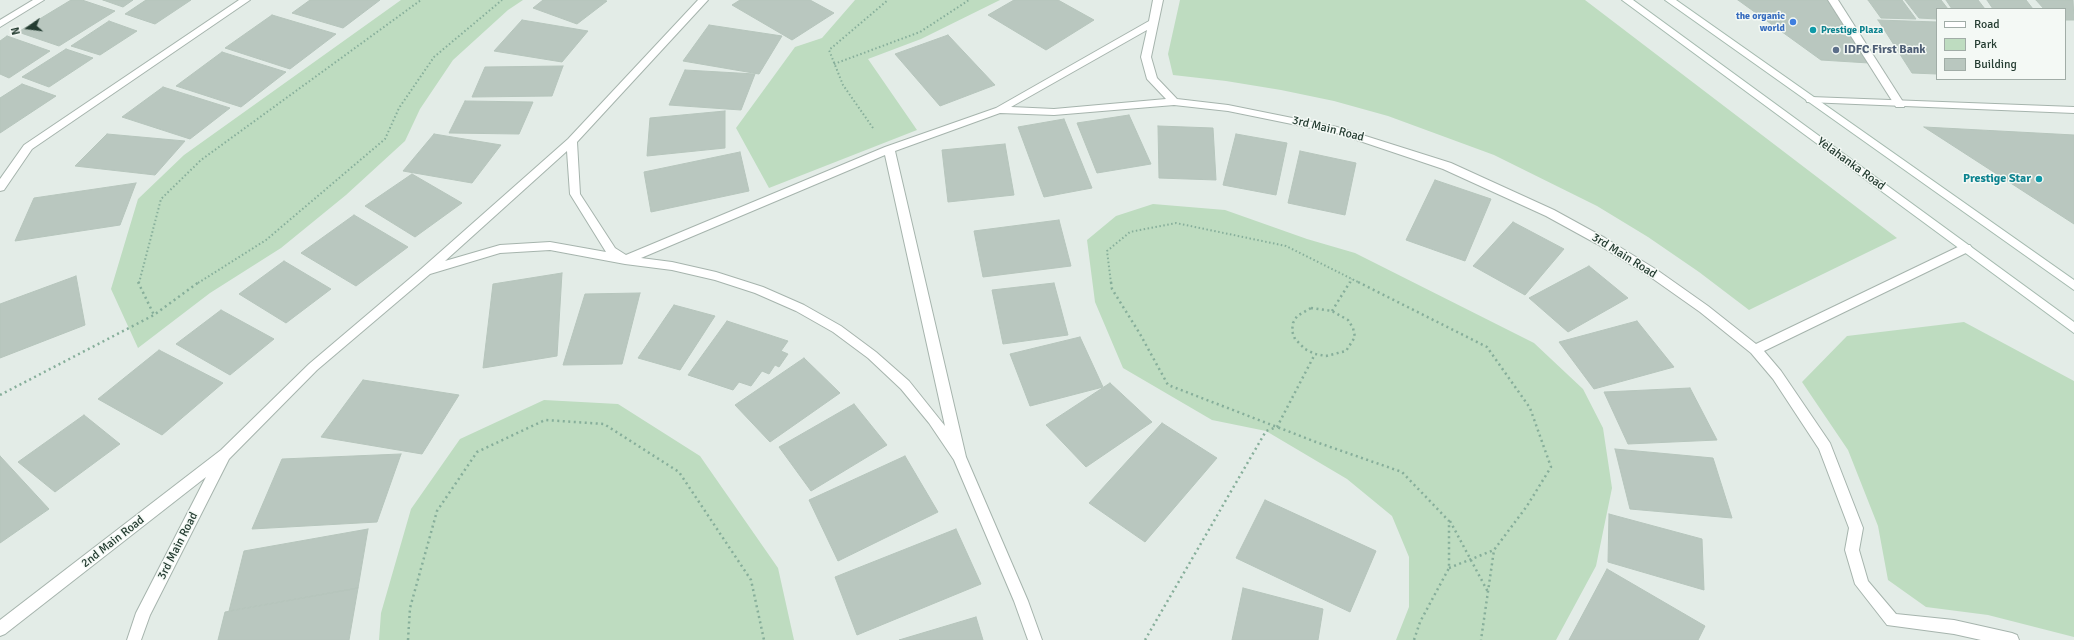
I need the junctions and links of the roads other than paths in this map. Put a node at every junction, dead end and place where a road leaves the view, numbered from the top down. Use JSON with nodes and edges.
{"nodes":[{"id":1,"x":39,"y":0,"type":"edge"},
{"id":2,"x":245,"y":0,"type":"edge"},
{"id":3,"x":702,"y":0,"type":"edge"},
{"id":4,"x":1158,"y":0,"type":"edge"},
{"id":5,"x":1627,"y":0,"type":"edge"},
{"id":6,"x":1670,"y":0,"type":"edge"},
{"id":7,"x":1833,"y":0,"type":"edge"},
{"id":8,"x":1152,"y":22,"type":"junction"},
{"id":9,"x":0,"y":24,"type":"edge"},
{"id":10,"x":1811,"y":100,"type":"junction"},
{"id":11,"x":1174,"y":102,"type":"junction"},
{"id":12,"x":1900,"y":105,"type":"junction"},
{"id":13,"x":999,"y":110,"type":"junction"},
{"id":14,"x":2074,"y":110,"type":"edge"},
{"id":15,"x":572,"y":141,"type":"junction"},
{"id":16,"x":889,"y":149,"type":"junction"},
{"id":17,"x":0,"y":187,"type":"edge"},
{"id":18,"x":1966,"y":248,"type":"junction"},
{"id":19,"x":625,"y":260,"type":"junction"},
{"id":20,"x":424,"y":272,"type":"junction"},
{"id":21,"x":2074,"y":286,"type":"edge"},
{"id":22,"x":2074,"y":328,"type":"edge"},
{"id":23,"x":1755,"y":350,"type":"junction"},
{"id":24,"x":226,"y":454,"type":"junction"},
{"id":25,"x":959,"y":457,"type":"junction"},
{"id":26,"x":0,"y":629,"type":"edge"},
{"id":27,"x":134,"y":640,"type":"edge"},
{"id":28,"x":1035,"y":640,"type":"edge"},
{"id":29,"x":2012,"y":640,"type":"edge"}],
"edges":[{"from":1,"to":9,"type":"street"},
{"from":2,"to":17,"type":"street"},
{"from":3,"to":15,"type":"street"},
{"from":4,"to":8,"type":"street"},
{"from":5,"to":18,"type":"street","name":"Yelahanka Road"},
{"from":6,"to":10,"type":"street"},
{"from":7,"to":12,"type":"street"},
{"from":8,"to":11,"type":"street"},
{"from":8,"to":13,"type":"street"},
{"from":10,"to":12,"type":"street"},
{"from":10,"to":21,"type":"street"},
{"from":11,"to":13,"type":"street","name":"3rd Main Road"},
{"from":11,"to":23,"type":"street","name":"3rd Main Road"},
{"from":12,"to":14,"type":"street"},
{"from":13,"to":16,"type":"street"},
{"from":15,"to":19,"type":"street"},
{"from":15,"to":20,"type":"street"},
{"from":16,"to":19,"type":"street"},
{"from":16,"to":25,"type":"street"},
{"from":18,"to":22,"type":"street","name":"Yelahanka Road"},
{"from":18,"to":23,"type":"street"},
{"from":19,"to":20,"type":"street"},
{"from":19,"to":25,"type":"street"},
{"from":20,"to":24,"type":"street"},
{"from":23,"to":29,"type":"street","name":"3rd Main Road"},
{"from":24,"to":26,"type":"street","name":"2nd Main Road"},
{"from":24,"to":27,"type":"street","name":"3rd Main Road"},
{"from":25,"to":28,"type":"street"}]}
